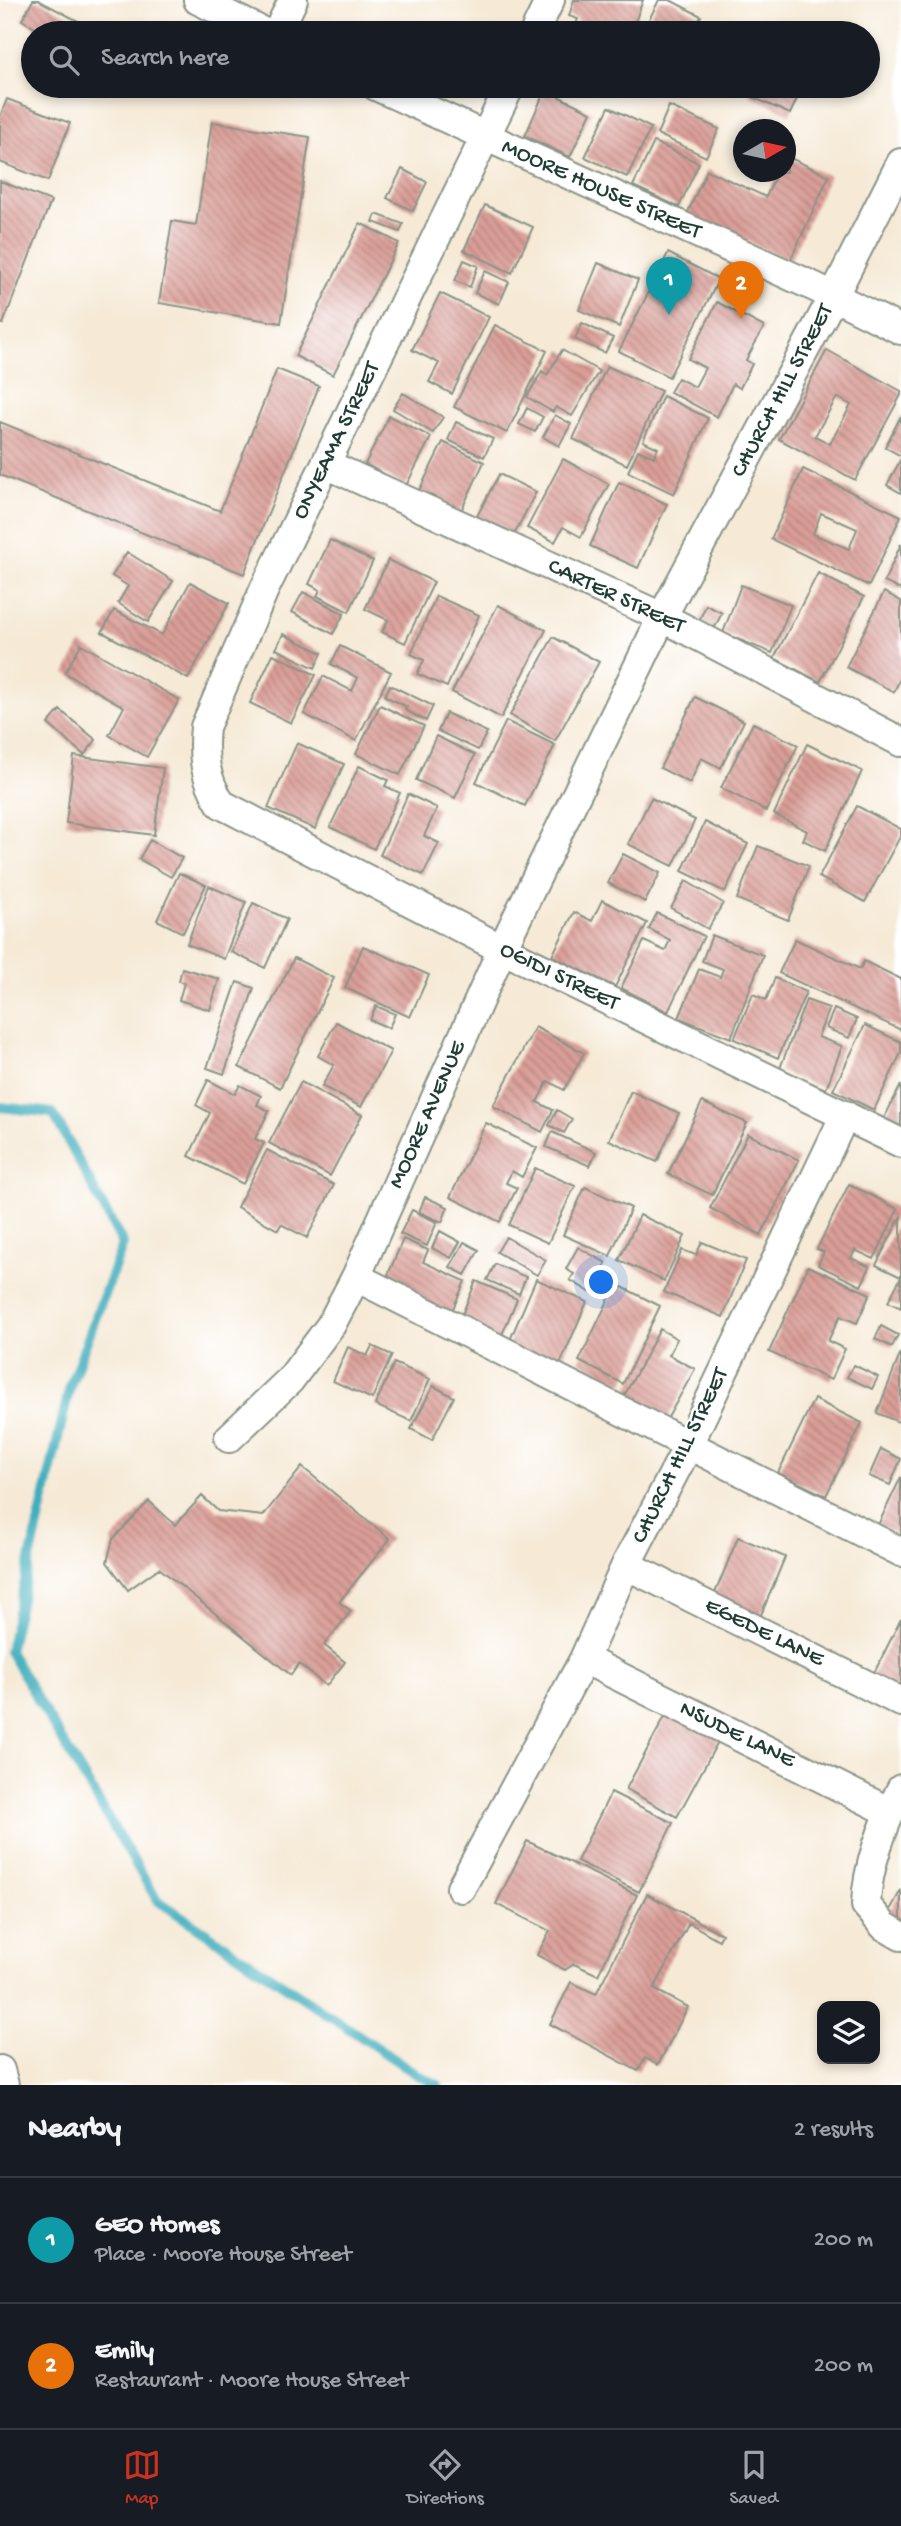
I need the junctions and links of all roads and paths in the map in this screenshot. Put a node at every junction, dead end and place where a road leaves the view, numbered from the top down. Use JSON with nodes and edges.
{"nodes":[{"id":1,"x":198,"y":0,"type":"edge"},
{"id":2,"x":293,"y":0,"type":"edge"},
{"id":3,"x":550,"y":0,"type":"edge"},
{"id":4,"x":241,"y":21,"type":"edge"},
{"id":5,"x":283,"y":21,"type":"edge"},
{"id":6,"x":540,"y":21,"type":"edge"},
{"id":7,"x":401,"y":98,"type":"edge"},
{"id":8,"x":504,"y":98,"type":"edge"},
{"id":9,"x":486,"y":138,"type":"junction"},
{"id":10,"x":901,"y":163,"type":"edge"},
{"id":11,"x":833,"y":297,"type":"junction"},
{"id":12,"x":901,"y":330,"type":"edge"},
{"id":13,"x":326,"y":464,"type":"junction"},
{"id":14,"x":662,"y":617,"type":"junction"},
{"id":15,"x":901,"y":742,"type":"edge"},
{"id":16,"x":221,"y":804,"type":"joint"},
{"id":17,"x":502,"y":949,"type":"junction"},
{"id":18,"x":845,"y":1115,"type":"junction"},
{"id":19,"x":901,"y":1143,"type":"edge"},
{"id":20,"x":356,"y":1278,"type":"junction"},
{"id":21,"x":229,"y":1438,"type":"dead end"},
{"id":22,"x":688,"y":1446,"type":"junction"},
{"id":23,"x":901,"y":1552,"type":"edge"},
{"id":24,"x":626,"y":1565,"type":"junction"},
{"id":25,"x":584,"y":1659,"type":"junction"},
{"id":26,"x":901,"y":1702,"type":"edge"},
{"id":27,"x":896,"y":1800,"type":"edge"},
{"id":28,"x":461,"y":1888,"type":"dead end"},
{"id":29,"x":901,"y":1936,"type":"edge"},
{"id":30,"x":0,"y":2070,"type":"edge"},
{"id":31,"x":4,"y":2085,"type":"edge"}],
"edges":[{"from":1,"to":4,"type":"street"},
{"from":2,"to":5,"type":"street"},
{"from":3,"to":6,"type":"street"},
{"from":7,"to":9,"type":"street","name":"MOORE HOUSE STREET"},
{"from":8,"to":9,"type":"street","name":"ONYEAMA STREET"},
{"from":9,"to":11,"type":"street","name":"MOORE HOUSE STREET"},
{"from":9,"to":13,"type":"street","name":"ONYEAMA STREET"},
{"from":10,"to":11,"type":"street","name":"CHURCH HILL STREET"},
{"from":11,"to":12,"type":"street","name":"MOORE HOUSE STREET"},
{"from":11,"to":14,"type":"street","name":"CHURCH HILL STREET"},
{"from":13,"to":14,"type":"street","name":"CARTER STREET"},
{"from":13,"to":16,"type":"street","name":"ONYEAMA STREET"},
{"from":14,"to":15,"type":"street","name":"CARTER STREET"},
{"from":14,"to":17,"type":"street","name":"MOORE AVENUE"},
{"from":16,"to":17,"type":"street","name":"OGIDI STREET"},
{"from":17,"to":18,"type":"street","name":"OGIDI STREET"},
{"from":17,"to":20,"type":"street","name":"MOORE AVENUE"},
{"from":18,"to":19,"type":"street","name":"OGIDI STREET"},
{"from":18,"to":22,"type":"street","name":"CHURCH HILL STREET"},
{"from":20,"to":21,"type":"street","name":"MOORE AVENUE"},
{"from":20,"to":22,"type":"street"},
{"from":22,"to":23,"type":"street"},
{"from":22,"to":24,"type":"street","name":"CHURCH HILL STREET"},
{"from":24,"to":25,"type":"street","name":"CHURCH HILL STREET"},
{"from":24,"to":26,"type":"street","name":"EGEDE LANE"},
{"from":25,"to":27,"type":"street","name":"NSUDE LANE"},
{"from":25,"to":28,"type":"street","name":"CHURCH HILL STREET"},
{"from":27,"to":29,"type":"street"},
{"from":30,"to":31,"type":"street"}]}
